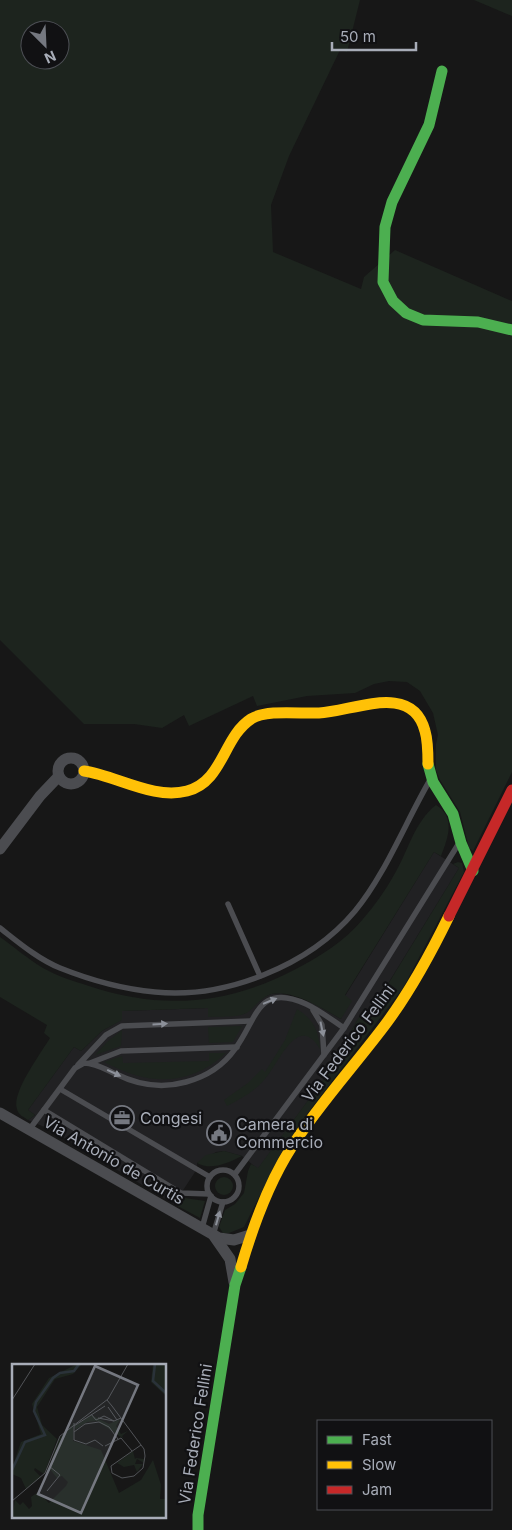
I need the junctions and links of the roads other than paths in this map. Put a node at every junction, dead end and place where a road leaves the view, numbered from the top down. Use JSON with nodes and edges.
{"nodes":[{"id":1,"x":442,"y":71,"type":"dead end"},
{"id":2,"x":512,"y":330,"type":"edge"},
{"id":3,"x":84,"y":771,"type":"junction"},
{"id":4,"x":59,"y":776,"type":"junction"},
{"id":5,"x":431,"y":778,"type":"junction"},
{"id":6,"x":512,"y":790,"type":"edge"},
{"id":7,"x":460,"y":841,"type":"junction"},
{"id":8,"x":0,"y":849,"type":"edge"},
{"id":9,"x":473,"y":871,"type":"junction"},
{"id":10,"x":228,"y":904,"type":"dead end"},
{"id":11,"x":0,"y":928,"type":"edge"},
{"id":12,"x":260,"y":976,"type":"junction"},
{"id":13,"x":310,"y":1006,"type":"junction"},
{"id":14,"x":250,"y":1021,"type":"junction"},
{"id":15,"x":344,"y":1028,"type":"junction"},
{"id":16,"x":237,"y":1047,"type":"junction"},
{"id":17,"x":324,"y":1056,"type":"junction"},
{"id":18,"x":90,"y":1063,"type":"junction"},
{"id":19,"x":75,"y":1068,"type":"junction"},
{"id":20,"x":60,"y":1089,"type":"junction"},
{"id":21,"x":44,"y":1110,"type":"junction"},
{"id":22,"x":0,"y":1113,"type":"edge"},
{"id":23,"x":29,"y":1130,"type":"junction"},
{"id":24,"x":235,"y":1174,"type":"junction"},
{"id":25,"x":210,"y":1177,"type":"junction"},
{"id":26,"x":210,"y":1195,"type":"junction"},
{"id":27,"x":222,"y":1202,"type":"junction"},
{"id":28,"x":202,"y":1228,"type":"junction"},
{"id":29,"x":213,"y":1235,"type":"junction"},
{"id":30,"x":250,"y":1235,"type":"junction"},
{"id":31,"x":235,"y":1285,"type":"junction"},
{"id":32,"x":198,"y":1530,"type":"edge"}],
"edges":[{"from":1,"to":2,"type":"street"},
{"from":3,"to":4,"type":"street"},
{"from":3,"to":4,"type":"street"},
{"from":3,"to":5,"type":"street"},
{"from":4,"to":8,"type":"street"},
{"from":5,"to":7,"type":"street"},
{"from":5,"to":12,"type":"lane"},
{"from":6,"to":9,"type":"street","name":"Via Federico Fellini"},
{"from":7,"to":9,"type":"street"},
{"from":7,"to":15,"type":"lane"},
{"from":9,"to":30,"type":"street","name":"Via Federico Fellini"},
{"from":10,"to":12,"type":"lane"},
{"from":11,"to":12,"type":"lane"},
{"from":14,"to":13,"type":"lane","one_way":true},
{"from":13,"to":15,"type":"lane"},
{"from":13,"to":17,"type":"lane","one_way":true},
{"from":14,"to":16,"type":"lane"},
{"from":19,"to":14,"type":"lane","one_way":true},
{"from":15,"to":17,"type":"lane"},
{"from":16,"to":18,"type":"lane"},
{"from":18,"to":16,"type":"lane","one_way":true},
{"from":17,"to":24,"type":"lane"},
{"from":18,"to":19,"type":"lane"},
{"from":19,"to":20,"type":"lane"},
{"from":20,"to":21,"type":"lane"},
{"from":20,"to":25,"type":"lane"},
{"from":21,"to":23,"type":"lane"},
{"from":21,"to":26,"type":"lane"},
{"from":22,"to":23,"type":"street","name":"Via Antonio de Curtis"},
{"from":23,"to":28,"type":"street","name":"Via Antonio de Curtis"},
{"from":24,"to":25,"type":"lane"},
{"from":24,"to":27,"type":"lane"},
{"from":25,"to":26,"type":"lane"},
{"from":26,"to":27,"type":"lane"},
{"from":26,"to":28,"type":"lane"},
{"from":29,"to":27,"type":"lane","one_way":true},
{"from":28,"to":29,"type":"street","name":"Via Antonio de Curtis"},
{"from":29,"to":30,"type":"street"},
{"from":29,"to":31,"type":"street"},
{"from":30,"to":31,"type":"street","name":"Via Federico Fellini"},
{"from":31,"to":32,"type":"street","name":"Via Federico Fellini"}]}
